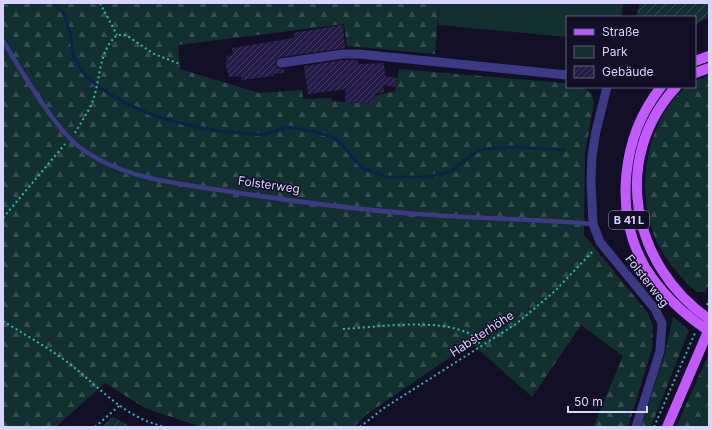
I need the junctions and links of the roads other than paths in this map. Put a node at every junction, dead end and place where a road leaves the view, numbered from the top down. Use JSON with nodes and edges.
{"nodes":[{"id":1,"x":3,"y":41,"type":"edge"},
{"id":2,"x":708,"y":56,"type":"edge"},
{"id":3,"x":696,"y":61,"type":"edge"},
{"id":4,"x":281,"y":62,"type":"dead end"},
{"id":5,"x":709,"y":68,"type":"edge"},
{"id":6,"x":696,"y":73,"type":"edge"},
{"id":7,"x":566,"y":75,"type":"edge"},
{"id":8,"x":607,"y":88,"type":"edge"},
{"id":9,"x":661,"y":88,"type":"edge"},
{"id":10,"x":675,"y":88,"type":"edge"},
{"id":11,"x":593,"y":224,"type":"junction"},
{"id":12,"x":709,"y":320,"type":"edge"},
{"id":13,"x":709,"y":330,"type":"edge"},
{"id":14,"x":636,"y":427,"type":"edge"},
{"id":15,"x":667,"y":427,"type":"edge"}],
"edges":[{"from":1,"to":11,"type":"lane","name":"Folsterweg"},
{"from":2,"to":3,"type":"main road"},
{"from":4,"to":7,"type":"street"},
{"from":5,"to":6,"type":"main road"},
{"from":8,"to":11,"type":"street","name":"Folsterweg"},
{"from":9,"to":13,"type":"main road","number":"B 41 L"},
{"from":10,"to":12,"type":"main road","number":"B 41 L"},
{"from":11,"to":14,"type":"street","name":"Folsterweg"},
{"from":13,"to":15,"type":"main road"}]}
